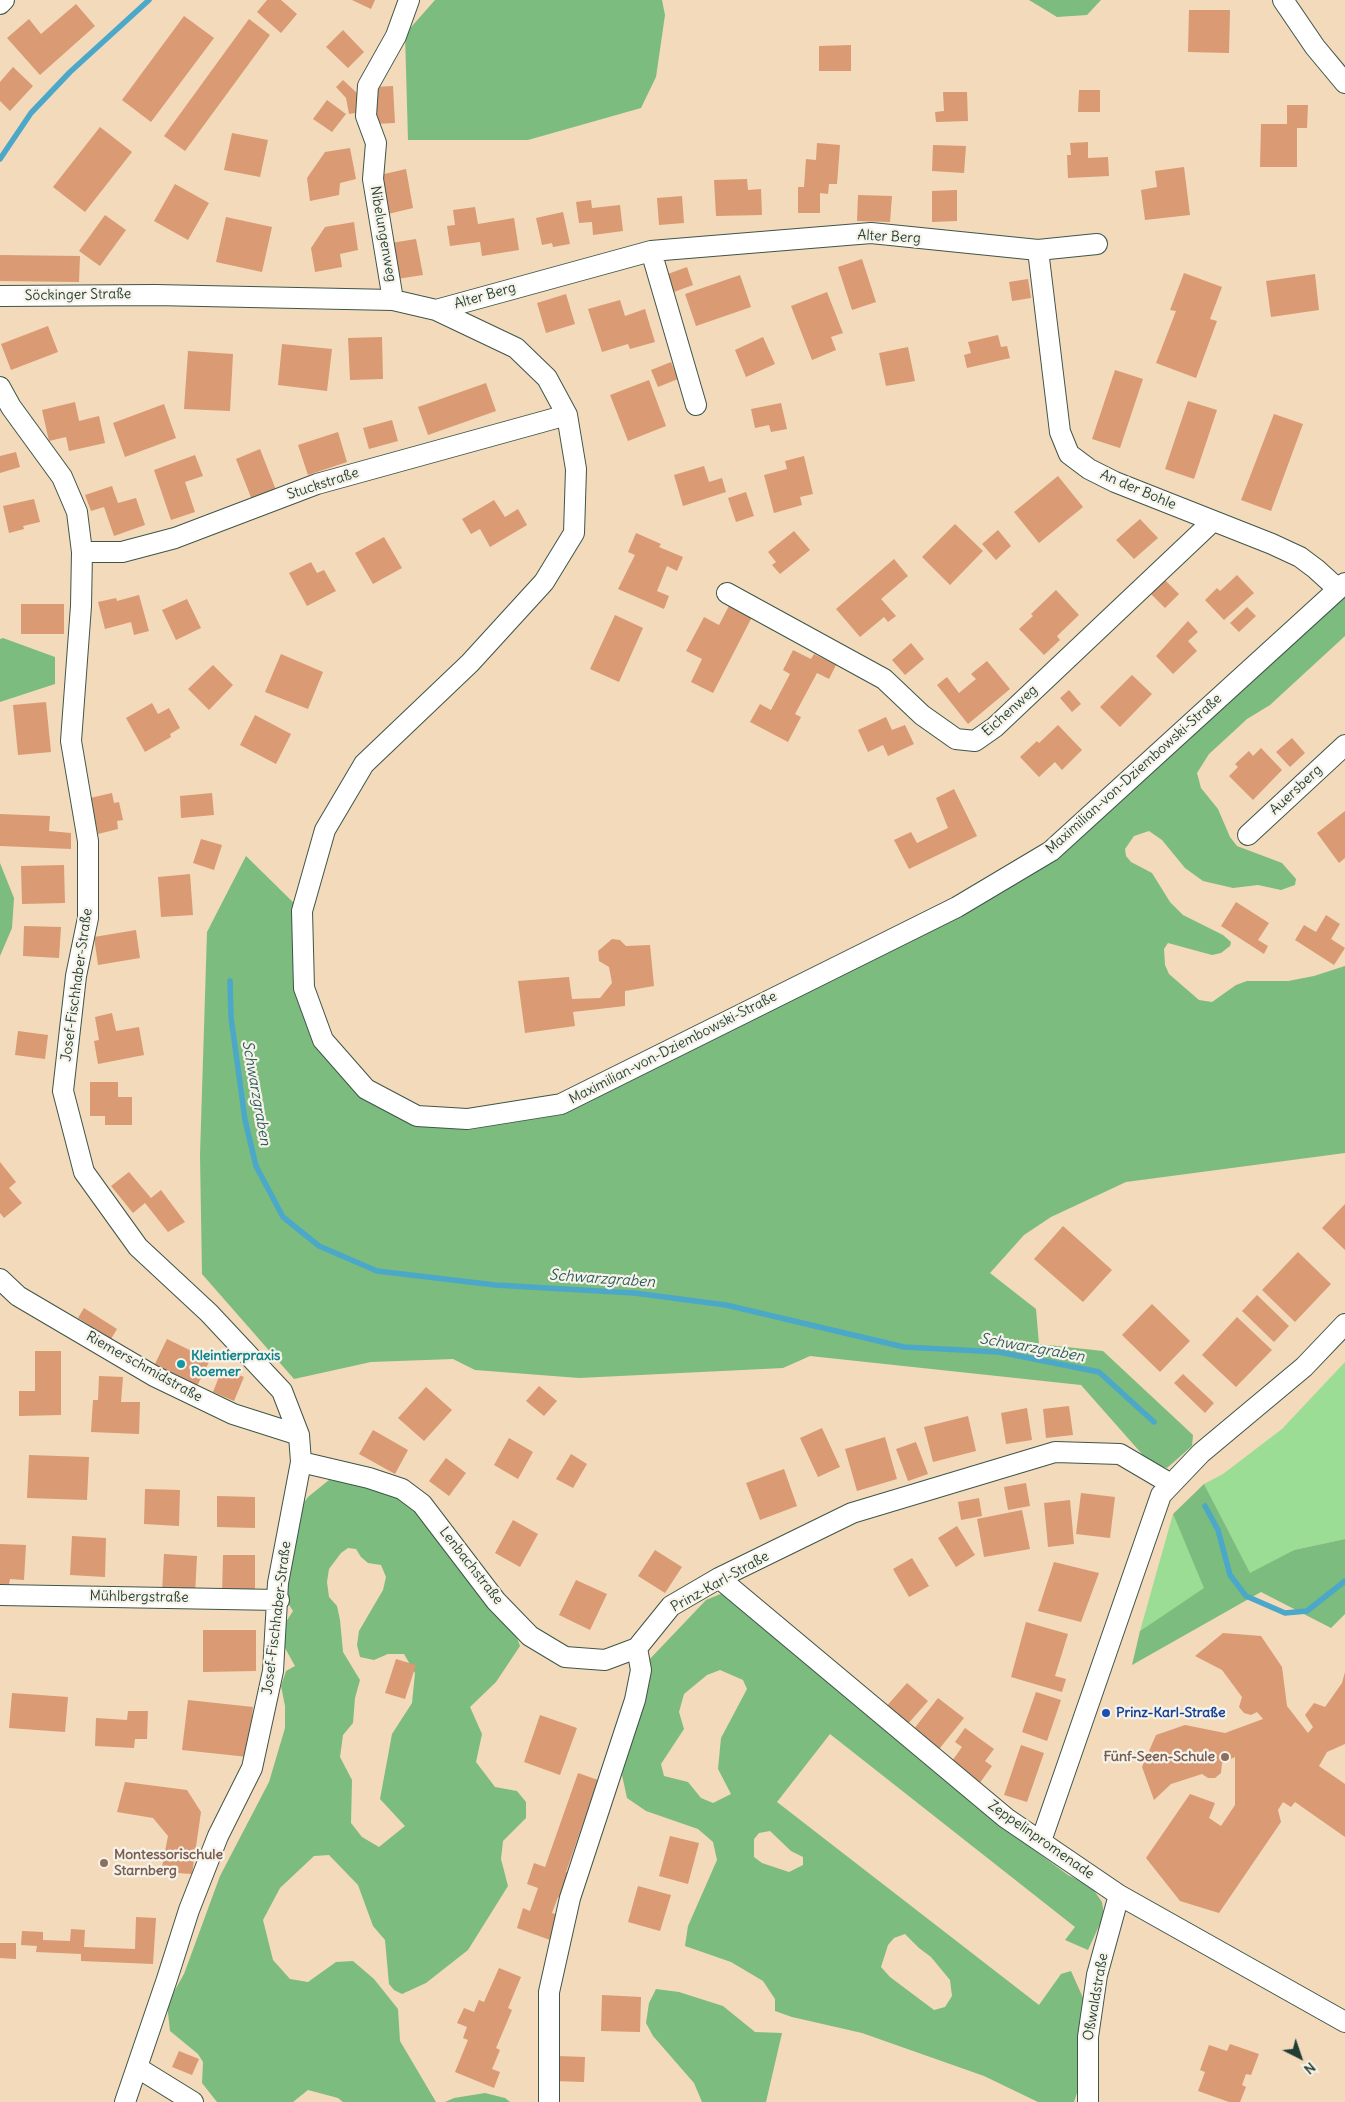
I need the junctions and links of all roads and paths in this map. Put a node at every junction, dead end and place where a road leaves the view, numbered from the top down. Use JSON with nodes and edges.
{"nodes":[{"id":1,"x":4,"y":0,"type":"edge"},
{"id":2,"x":409,"y":0,"type":"edge"},
{"id":3,"x":1283,"y":0,"type":"edge"},
{"id":4,"x":0,"y":4,"type":"edge"},
{"id":5,"x":1345,"y":83,"type":"edge"},
{"id":6,"x":1097,"y":244,"type":"dead end"},
{"id":7,"x":1038,"y":250,"type":"junction"},
{"id":8,"x":651,"y":251,"type":"junction"},
{"id":9,"x":155,"y":294,"type":"joint"},
{"id":10,"x":0,"y":296,"type":"edge"},
{"id":11,"x":393,"y":300,"type":"junction"},
{"id":12,"x":436,"y":310,"type":"junction"},
{"id":13,"x":0,"y":387,"type":"edge"},
{"id":14,"x":696,"y":405,"type":"dead end"},
{"id":15,"x":567,"y":415,"type":"junction"},
{"id":16,"x":1213,"y":521,"type":"junction"},
{"id":17,"x":82,"y":552,"type":"junction"},
{"id":18,"x":1342,"y":586,"type":"edge"},
{"id":19,"x":727,"y":593,"type":"dead end"},
{"id":20,"x":1345,"y":745,"type":"edge"},
{"id":21,"x":1248,"y":835,"type":"dead end"},
{"id":22,"x":0,"y":1279,"type":"edge"},
{"id":23,"x":1345,"y":1324,"type":"edge"},
{"id":24,"x":299,"y":1435,"type":"junction"},
{"id":25,"x":302,"y":1462,"type":"junction"},
{"id":26,"x":1172,"y":1484,"type":"junction"},
{"id":27,"x":719,"y":1578,"type":"junction"},
{"id":28,"x":0,"y":1594,"type":"edge"},
{"id":29,"x":279,"y":1600,"type":"junction"},
{"id":30,"x":637,"y":1648,"type":"junction"},
{"id":31,"x":1042,"y":1841,"type":"junction"},
{"id":32,"x":1119,"y":1895,"type":"junction"},
{"id":33,"x":1345,"y":2022,"type":"edge"},
{"id":34,"x":138,"y":2068,"type":"junction"},
{"id":35,"x":125,"y":2102,"type":"edge"},
{"id":36,"x":192,"y":2102,"type":"edge"},
{"id":37,"x":549,"y":2102,"type":"edge"},
{"id":38,"x":1088,"y":2102,"type":"edge"}],
"edges":[{"from":1,"to":4,"type":"street"},
{"from":2,"to":11,"type":"street","name":"Nibelungenweg"},
{"from":3,"to":5,"type":"street"},
{"from":6,"to":7,"type":"street","name":"Alter Berg"},
{"from":7,"to":8,"type":"street","name":"Alter Berg"},
{"from":7,"to":16,"type":"street","name":"An der Bohle"},
{"from":8,"to":12,"type":"street","name":"Alter Berg"},
{"from":8,"to":14,"type":"street"},
{"from":9,"to":10,"type":"street","name":"Söckinger Straße"},
{"from":9,"to":11,"type":"street","name":"Maximilian-von-Dziembowski-Straße"},
{"from":11,"to":12,"type":"street","name":"Maximilian-von-Dziembowski-Straße"},
{"from":12,"to":15,"type":"street","name":"Maximilian-von-Dziembowski-Straße"},
{"from":13,"to":17,"type":"street","name":"Josef-Fischhaber-Straße"},
{"from":15,"to":17,"type":"street","name":"Stuckstraße"},
{"from":15,"to":18,"type":"street","name":"Maximilian-von-Dziembowski-Straße"},
{"from":16,"to":18,"type":"street","name":"An der Bohle"},
{"from":16,"to":19,"type":"street","name":"Eichenweg"},
{"from":17,"to":24,"type":"street","name":"Josef-Fischhaber-Straße"},
{"from":20,"to":21,"type":"street","name":"Auersberg"},
{"from":22,"to":24,"type":"street","name":"Riemerschmidstraße"},
{"from":23,"to":26,"type":"street"},
{"from":24,"to":25,"type":"street","name":"Josef-Fischhaber-Straße"},
{"from":25,"to":29,"type":"street","name":"Josef-Fischhaber-Straße"},
{"from":25,"to":30,"type":"street","name":"Lenbachstraße"},
{"from":26,"to":27,"type":"street","name":"Prinz-Karl-Straße"},
{"from":26,"to":31,"type":"street"},
{"from":27,"to":30,"type":"street","name":"Prinz-Karl-Straße"},
{"from":27,"to":31,"type":"street","name":"Zeppelinpromenade"},
{"from":28,"to":29,"type":"street","name":"Mühlbergstraße"},
{"from":29,"to":34,"type":"street","name":"Josef-Fischhaber-Straße"},
{"from":30,"to":37,"type":"street"},
{"from":31,"to":32,"type":"street","name":"Zeppelinpromenade"},
{"from":32,"to":33,"type":"street","name":"Zeppelinpromenade"},
{"from":32,"to":38,"type":"street","name":"Oßwaldstraße"},
{"from":34,"to":35,"type":"street","name":"Josef-Fischhaber-Straße"},
{"from":34,"to":36,"type":"street"}]}
